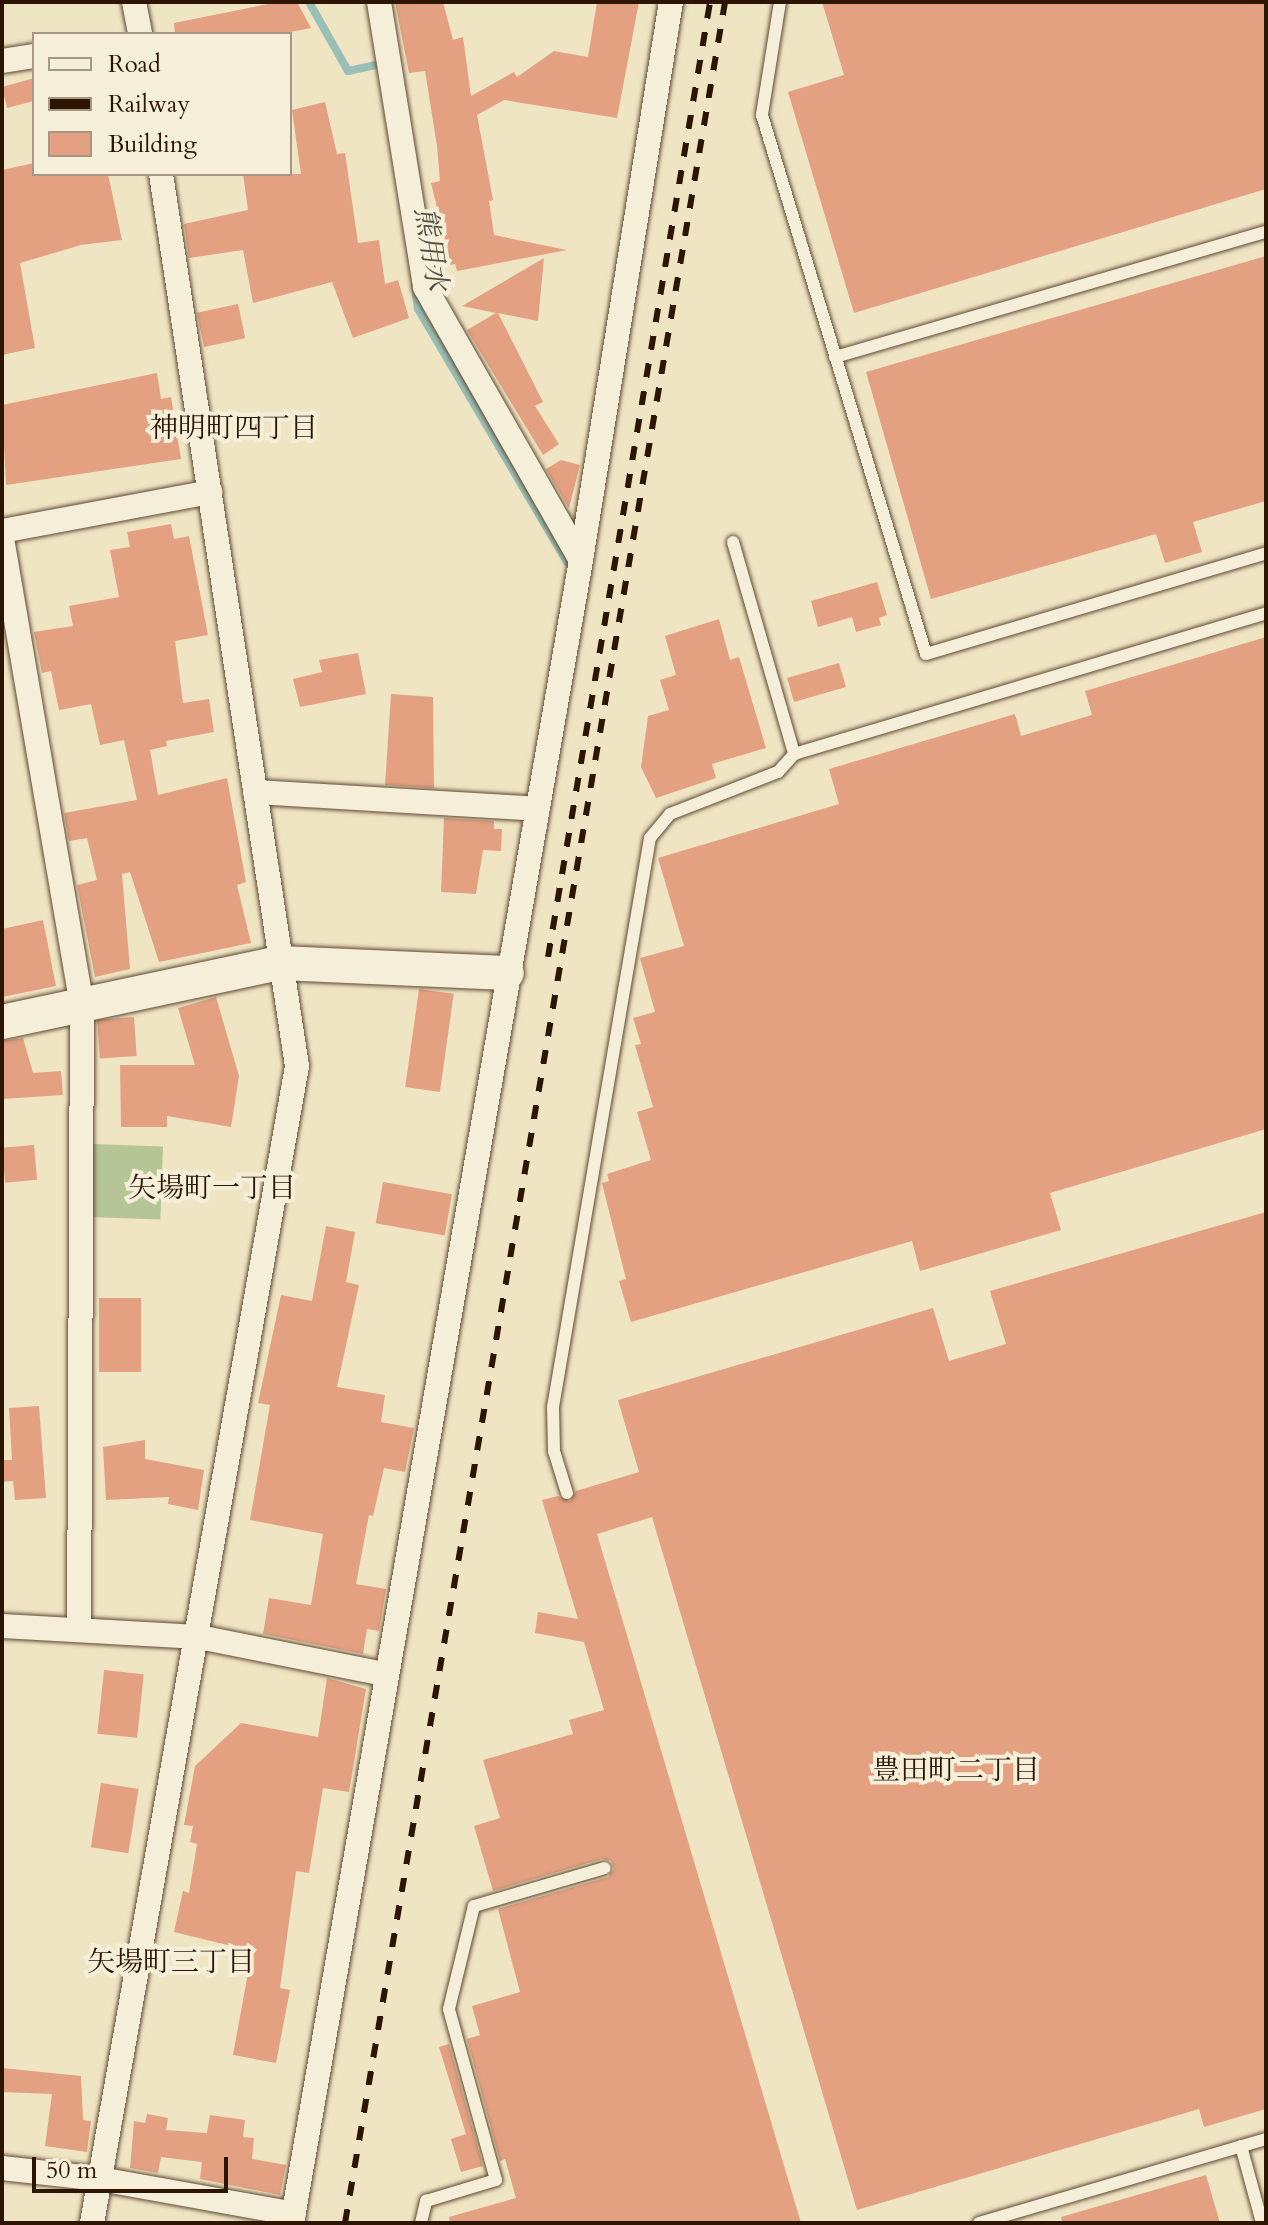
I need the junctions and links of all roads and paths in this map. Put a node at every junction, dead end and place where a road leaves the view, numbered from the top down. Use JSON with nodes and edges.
{"nodes":[{"id":1,"x":134,"y":2,"type":"edge"},
{"id":2,"x":379,"y":2,"type":"edge"},
{"id":3,"x":671,"y":2,"type":"edge"},
{"id":4,"x":780,"y":2,"type":"edge"},
{"id":5,"x":140,"y":32,"type":"edge"},
{"id":6,"x":32,"y":56,"type":"edge"},
{"id":7,"x":2,"y":61,"type":"edge"},
{"id":8,"x":161,"y":176,"type":"edge"},
{"id":9,"x":1266,"y":232,"type":"edge"},
{"id":10,"x":835,"y":357,"type":"junction"},
{"id":11,"x":210,"y":492,"type":"junction"},
{"id":12,"x":2,"y":531,"type":"edge"},
{"id":13,"x":2,"y":538,"type":"edge"},
{"id":14,"x":733,"y":542,"type":"dead end"},
{"id":15,"x":1266,"y":553,"type":"edge"},
{"id":16,"x":581,"y":560,"type":"junction"},
{"id":17,"x":1266,"y":613,"type":"edge"},
{"id":18,"x":794,"y":754,"type":"junction"},
{"id":19,"x":255,"y":792,"type":"junction"},
{"id":20,"x":537,"y":809,"type":"junction"},
{"id":21,"x":280,"y":963,"type":"junction"},
{"id":22,"x":507,"y":973,"type":"junction"},
{"id":23,"x":82,"y":1004,"type":"junction"},
{"id":24,"x":2,"y":1022,"type":"edge"},
{"id":25,"x":567,"y":1493,"type":"dead end"},
{"id":26,"x":2,"y":1626,"type":"edge"},
{"id":27,"x":79,"y":1630,"type":"junction"},
{"id":28,"x":199,"y":1637,"type":"junction"},
{"id":29,"x":385,"y":1674,"type":"junction"},
{"id":30,"x":605,"y":1868,"type":"dead end"},
{"id":31,"x":1266,"y":2139,"type":"edge"},
{"id":32,"x":1241,"y":2146,"type":"junction"},
{"id":33,"x":2,"y":2168,"type":"edge"},
{"id":34,"x":100,"y":2179,"type":"junction"},
{"id":35,"x":1262,"y":2205,"type":"edge"},
{"id":36,"x":293,"y":2218,"type":"edge"},
{"id":37,"x":92,"y":2223,"type":"edge"},
{"id":38,"x":421,"y":2223,"type":"edge"},
{"id":39,"x":979,"y":2223,"type":"edge"},
{"id":40,"x":1262,"y":2223,"type":"edge"}],
"edges":[{"from":1,"to":5,"type":"street"},
{"from":2,"to":16,"type":"street"},
{"from":3,"to":16,"type":"street"},
{"from":4,"to":10,"type":"lane"},
{"from":6,"to":7,"type":"street"},
{"from":8,"to":11,"type":"street"},
{"from":9,"to":10,"type":"lane"},
{"from":10,"to":15,"type":"lane"},
{"from":11,"to":12,"type":"street"},
{"from":11,"to":19,"type":"street"},
{"from":13,"to":23,"type":"street"},
{"from":14,"to":18,"type":"lane"},
{"from":16,"to":20,"type":"street"},
{"from":17,"to":18,"type":"lane"},
{"from":18,"to":25,"type":"lane"},
{"from":19,"to":20,"type":"street"},
{"from":19,"to":21,"type":"street"},
{"from":20,"to":22,"type":"street"},
{"from":21,"to":22,"type":"street"},
{"from":21,"to":23,"type":"street"},
{"from":21,"to":28,"type":"street"},
{"from":22,"to":29,"type":"street"},
{"from":23,"to":24,"type":"street"},
{"from":23,"to":27,"type":"street"},
{"from":26,"to":27,"type":"street"},
{"from":27,"to":28,"type":"street"},
{"from":28,"to":29,"type":"street"},
{"from":28,"to":34,"type":"street"},
{"from":29,"to":36,"type":"street"},
{"from":30,"to":38,"type":"lane"},
{"from":31,"to":32,"type":"lane"},
{"from":32,"to":35,"type":"lane"},
{"from":32,"to":39,"type":"lane"},
{"from":33,"to":34,"type":"street"},
{"from":34,"to":36,"type":"street"},
{"from":34,"to":37,"type":"street"},
{"from":35,"to":40,"type":"lane"}]}
